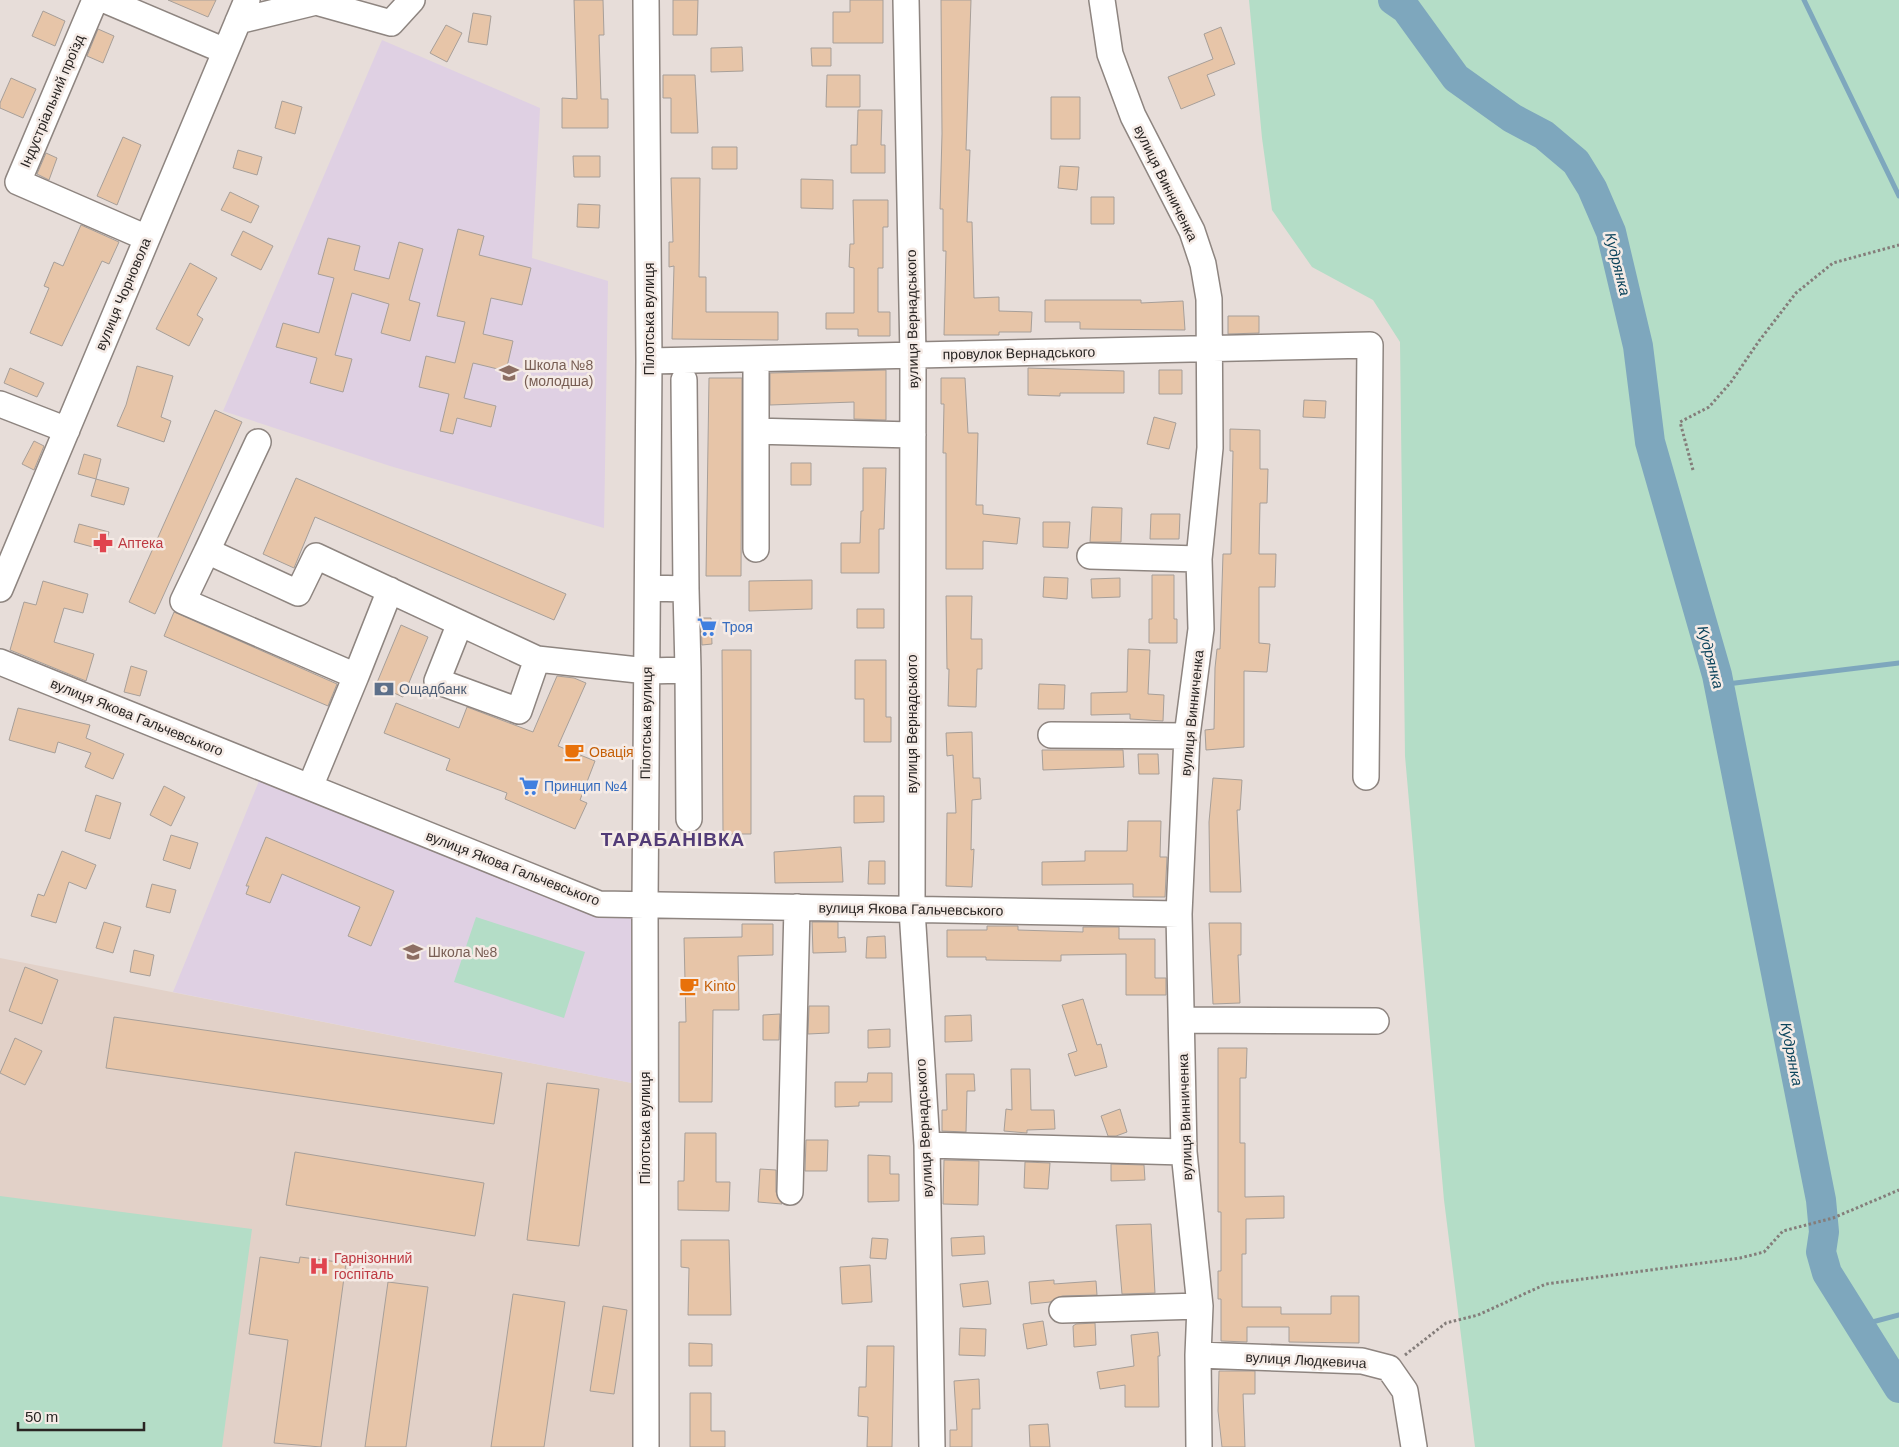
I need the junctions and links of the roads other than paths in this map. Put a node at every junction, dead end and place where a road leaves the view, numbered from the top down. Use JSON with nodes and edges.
{"nodes":[{"id":1,"x":94,"y":0,"type":"edge"},
{"id":2,"x":105,"y":0,"type":"edge"},
{"id":3,"x":412,"y":0,"type":"edge"},
{"id":4,"x":646,"y":0,"type":"edge"},
{"id":5,"x":906,"y":0,"type":"edge"},
{"id":6,"x":1102,"y":0,"type":"edge"},
{"id":7,"x":243,"y":10,"type":"edge"},
{"id":8,"x":225,"y":51,"type":"junction"},
{"id":9,"x":147,"y":238,"type":"junction"},
{"id":10,"x":1208,"y":348,"type":"junction"},
{"id":11,"x":913,"y":356,"type":"junction"},
{"id":12,"x":756,"y":360,"type":"junction"},
{"id":13,"x":650,"y":361,"type":"junction"},
{"id":14,"x":684,"y":380,"type":"dead end"},
{"id":15,"x":0,"y":404,"type":"edge"},
{"id":16,"x":66,"y":430,"type":"junction"},
{"id":17,"x":756,"y":432,"type":"junction"},
{"id":18,"x":913,"y":435,"type":"junction"},
{"id":19,"x":649,"y":439,"type":"junction"},
{"id":20,"x":684,"y":440,"type":"junction"},
{"id":21,"x":258,"y":442,"type":"dead end"},
{"id":22,"x":756,"y":548,"type":"dead end"},
{"id":23,"x":207,"y":552,"type":"junction"},
{"id":24,"x":1090,"y":556,"type":"dead end"},
{"id":25,"x":1199,"y":559,"type":"junction"},
{"id":26,"x":648,"y":588,"type":"junction"},
{"id":27,"x":0,"y":589,"type":"edge"},
{"id":28,"x":686,"y":589,"type":"junction"},
{"id":29,"x":390,"y":590,"type":"junction"},
{"id":30,"x":460,"y":623,"type":"junction"},
{"id":31,"x":537,"y":659,"type":"junction"},
{"id":32,"x":0,"y":662,"type":"edge"},
{"id":33,"x":688,"y":670,"type":"junction"},
{"id":34,"x":647,"y":671,"type":"junction"},
{"id":35,"x":356,"y":676,"type":"junction"},
{"id":36,"x":1051,"y":735,"type":"dead end"},
{"id":37,"x":1187,"y":736,"type":"junction"},
{"id":38,"x":1366,"y":777,"type":"dead end"},
{"id":39,"x":310,"y":787,"type":"junction"},
{"id":40,"x":689,"y":819,"type":"dead end"},
{"id":41,"x":644,"y":905,"type":"junction"},
{"id":42,"x":797,"y":907,"type":"junction"},
{"id":43,"x":912,"y":910,"type":"junction"},
{"id":44,"x":1179,"y":914,"type":"junction"},
{"id":45,"x":1182,"y":1020,"type":"junction"},
{"id":46,"x":1376,"y":1021,"type":"dead end"},
{"id":47,"x":927,"y":1145,"type":"junction"},
{"id":48,"x":1184,"y":1152,"type":"junction"},
{"id":49,"x":790,"y":1192,"type":"dead end"},
{"id":50,"x":1200,"y":1306,"type":"junction"},
{"id":51,"x":1062,"y":1310,"type":"dead end"},
{"id":52,"x":1198,"y":1355,"type":"junction"},
{"id":53,"x":646,"y":1447,"type":"edge"},
{"id":54,"x":932,"y":1447,"type":"edge"},
{"id":55,"x":1199,"y":1447,"type":"edge"},
{"id":56,"x":1414,"y":1447,"type":"edge"}],
"edges":[{"from":1,"to":9,"type":"street","name":"Індустріальний проїзд"},
{"from":2,"to":8,"type":"street"},
{"from":3,"to":7,"type":"street"},
{"from":4,"to":13,"type":"street","name":"Пілотська вулиця"},
{"from":5,"to":11,"type":"street","name":"вулиця Вернадського"},
{"from":6,"to":10,"type":"street","name":"вулиця Винниченка"},
{"from":7,"to":8,"type":"street","name":"вулиця Чорновола"},
{"from":8,"to":9,"type":"street","name":"вулиця Чорновола"},
{"from":9,"to":16,"type":"street","name":"вулиця Чорновола"},
{"from":10,"to":11,"type":"street","name":"провулок Вернадського"},
{"from":10,"to":25,"type":"street","name":"вулиця Винниченка"},
{"from":10,"to":38,"type":"street","name":"провулок Вернадського"},
{"from":11,"to":12,"type":"street","name":"провулок Вернадського"},
{"from":11,"to":18,"type":"street","name":"вулиця Вернадського"},
{"from":12,"to":13,"type":"street","name":"провулок Вернадського"},
{"from":12,"to":17,"type":"street"},
{"from":13,"to":19,"type":"street","name":"Пілотська вулиця"},
{"from":14,"to":20,"type":"street"},
{"from":15,"to":16,"type":"street"},
{"from":16,"to":27,"type":"street","name":"вулиця Чорновола"},
{"from":17,"to":18,"type":"street"},
{"from":17,"to":22,"type":"street"},
{"from":18,"to":43,"type":"street","name":"вулиця Вернадського"},
{"from":19,"to":20,"type":"street"},
{"from":19,"to":26,"type":"street","name":"Пілотська вулиця"},
{"from":20,"to":28,"type":"street"},
{"from":21,"to":23,"type":"street"},
{"from":23,"to":29,"type":"street"},
{"from":23,"to":35,"type":"street"},
{"from":24,"to":25,"type":"street"},
{"from":25,"to":37,"type":"street","name":"вулиця Винниченка"},
{"from":26,"to":28,"type":"street"},
{"from":26,"to":34,"type":"street","name":"Пілотська вулиця"},
{"from":28,"to":33,"type":"street"},
{"from":29,"to":30,"type":"street"},
{"from":29,"to":35,"type":"street"},
{"from":30,"to":31,"type":"street"},
{"from":30,"to":31,"type":"street"},
{"from":31,"to":34,"type":"street"},
{"from":32,"to":39,"type":"street","name":"вулиця Якова Гальчевського"},
{"from":33,"to":34,"type":"street"},
{"from":33,"to":40,"type":"street"},
{"from":34,"to":41,"type":"street","name":"Пілотська вулиця"},
{"from":35,"to":39,"type":"street"},
{"from":36,"to":37,"type":"street"},
{"from":37,"to":44,"type":"street","name":"вулиця Винниченка"},
{"from":39,"to":41,"type":"street","name":"вулиця Якова Гальчевського"},
{"from":41,"to":42,"type":"street","name":"вулиця Якова Гальчевського"},
{"from":41,"to":53,"type":"street","name":"Пілотська вулиця"},
{"from":42,"to":43,"type":"street","name":"вулиця Якова Гальчевського"},
{"from":42,"to":49,"type":"street"},
{"from":43,"to":44,"type":"street","name":"вулиця Якова Гальчевського"},
{"from":43,"to":47,"type":"street","name":"вулиця Вернадського"},
{"from":44,"to":45,"type":"street","name":"вулиця Винниченка"},
{"from":45,"to":46,"type":"street"},
{"from":45,"to":48,"type":"street","name":"вулиця Винниченка"},
{"from":47,"to":48,"type":"street"},
{"from":47,"to":54,"type":"street","name":"вулиця Вернадського"},
{"from":48,"to":50,"type":"street","name":"вулиця Винниченка"},
{"from":50,"to":51,"type":"street"},
{"from":50,"to":52,"type":"street","name":"вулиця Винниченка"},
{"from":52,"to":55,"type":"street","name":"вулиця Винниченка"},
{"from":52,"to":56,"type":"street","name":"вулиця Людкевича"}]}
